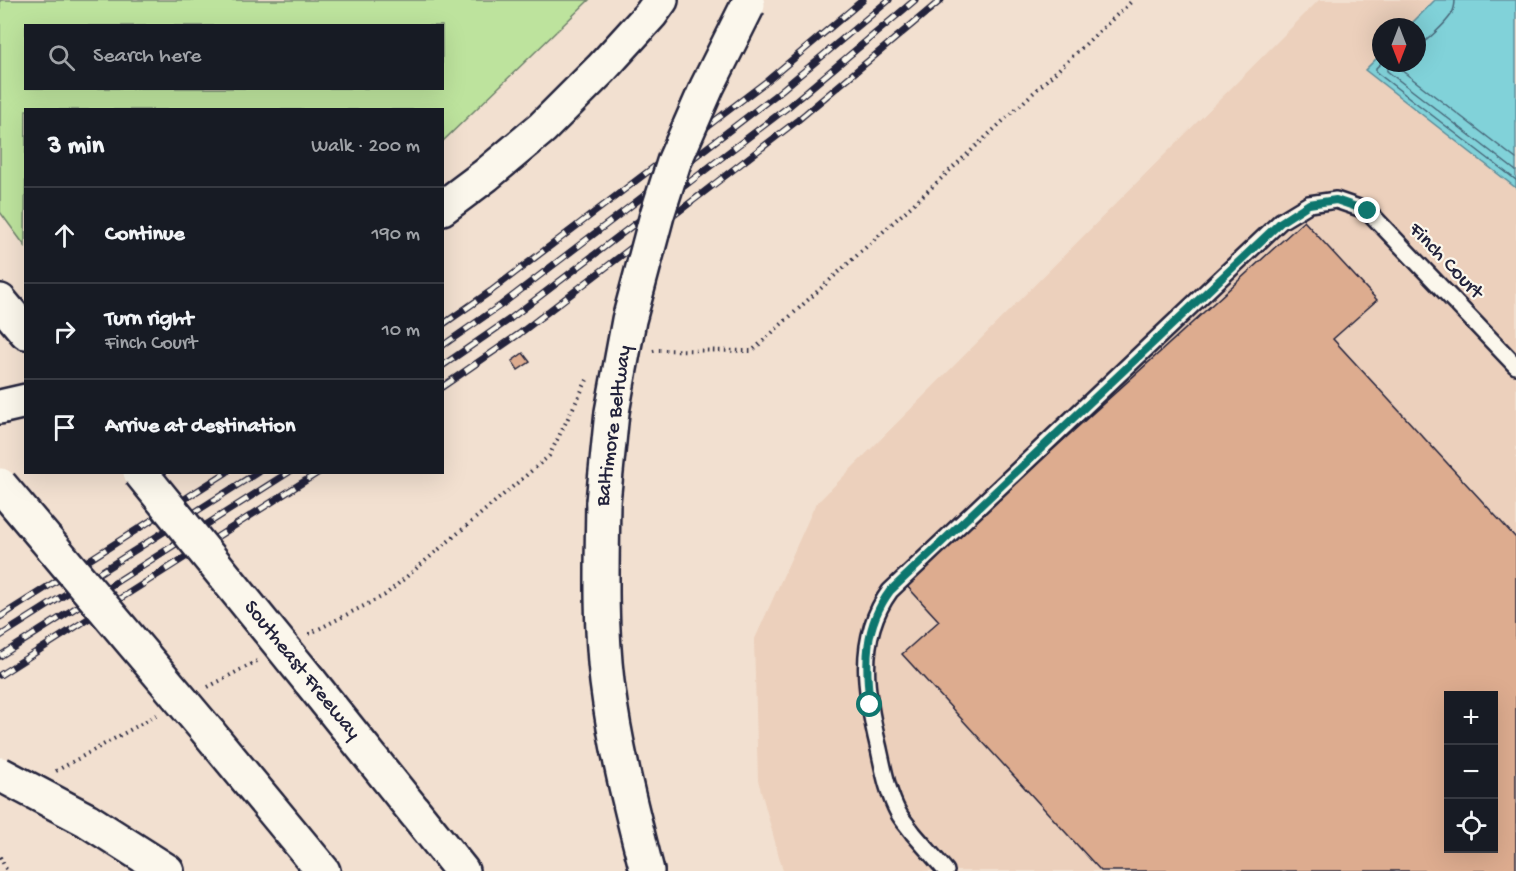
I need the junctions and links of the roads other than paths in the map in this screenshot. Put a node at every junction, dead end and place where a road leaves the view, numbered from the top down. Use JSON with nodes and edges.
{"nodes":[{"id":1,"x":661,"y":0,"type":"edge"},
{"id":2,"x":749,"y":2,"type":"edge"},
{"id":3,"x":444,"y":206,"type":"edge"},
{"id":4,"x":0,"y":301,"type":"edge"},
{"id":5,"x":24,"y":330,"type":"edge"},
{"id":6,"x":1516,"y":366,"type":"edge"},
{"id":7,"x":24,"y":401,"type":"edge"},
{"id":8,"x":0,"y":407,"type":"edge"},
{"id":9,"x":142,"y":474,"type":"edge"},
{"id":10,"x":0,"y":485,"type":"edge"},
{"id":11,"x":0,"y":774,"type":"edge"},
{"id":12,"x":166,"y":871,"type":"edge"},
{"id":13,"x":323,"y":871,"type":"edge"},
{"id":14,"x":462,"y":871,"type":"edge"},
{"id":15,"x":647,"y":871,"type":"edge"},
{"id":16,"x":946,"y":871,"type":"edge"}],
"edges":[{"from":1,"to":3,"type":"highway"},
{"from":2,"to":15,"type":"highway","name":"Baltimore Beltway","bridge":true},
{"from":4,"to":5,"type":"highway"},
{"from":6,"to":16,"type":"lane","name":"Finch Court"},
{"from":7,"to":8,"type":"highway"},
{"from":9,"to":14,"type":"highway","name":"Southeast Freeway","bridge":true},
{"from":10,"to":13,"type":"highway","bridge":true},
{"from":11,"to":12,"type":"highway","bridge":true}]}
